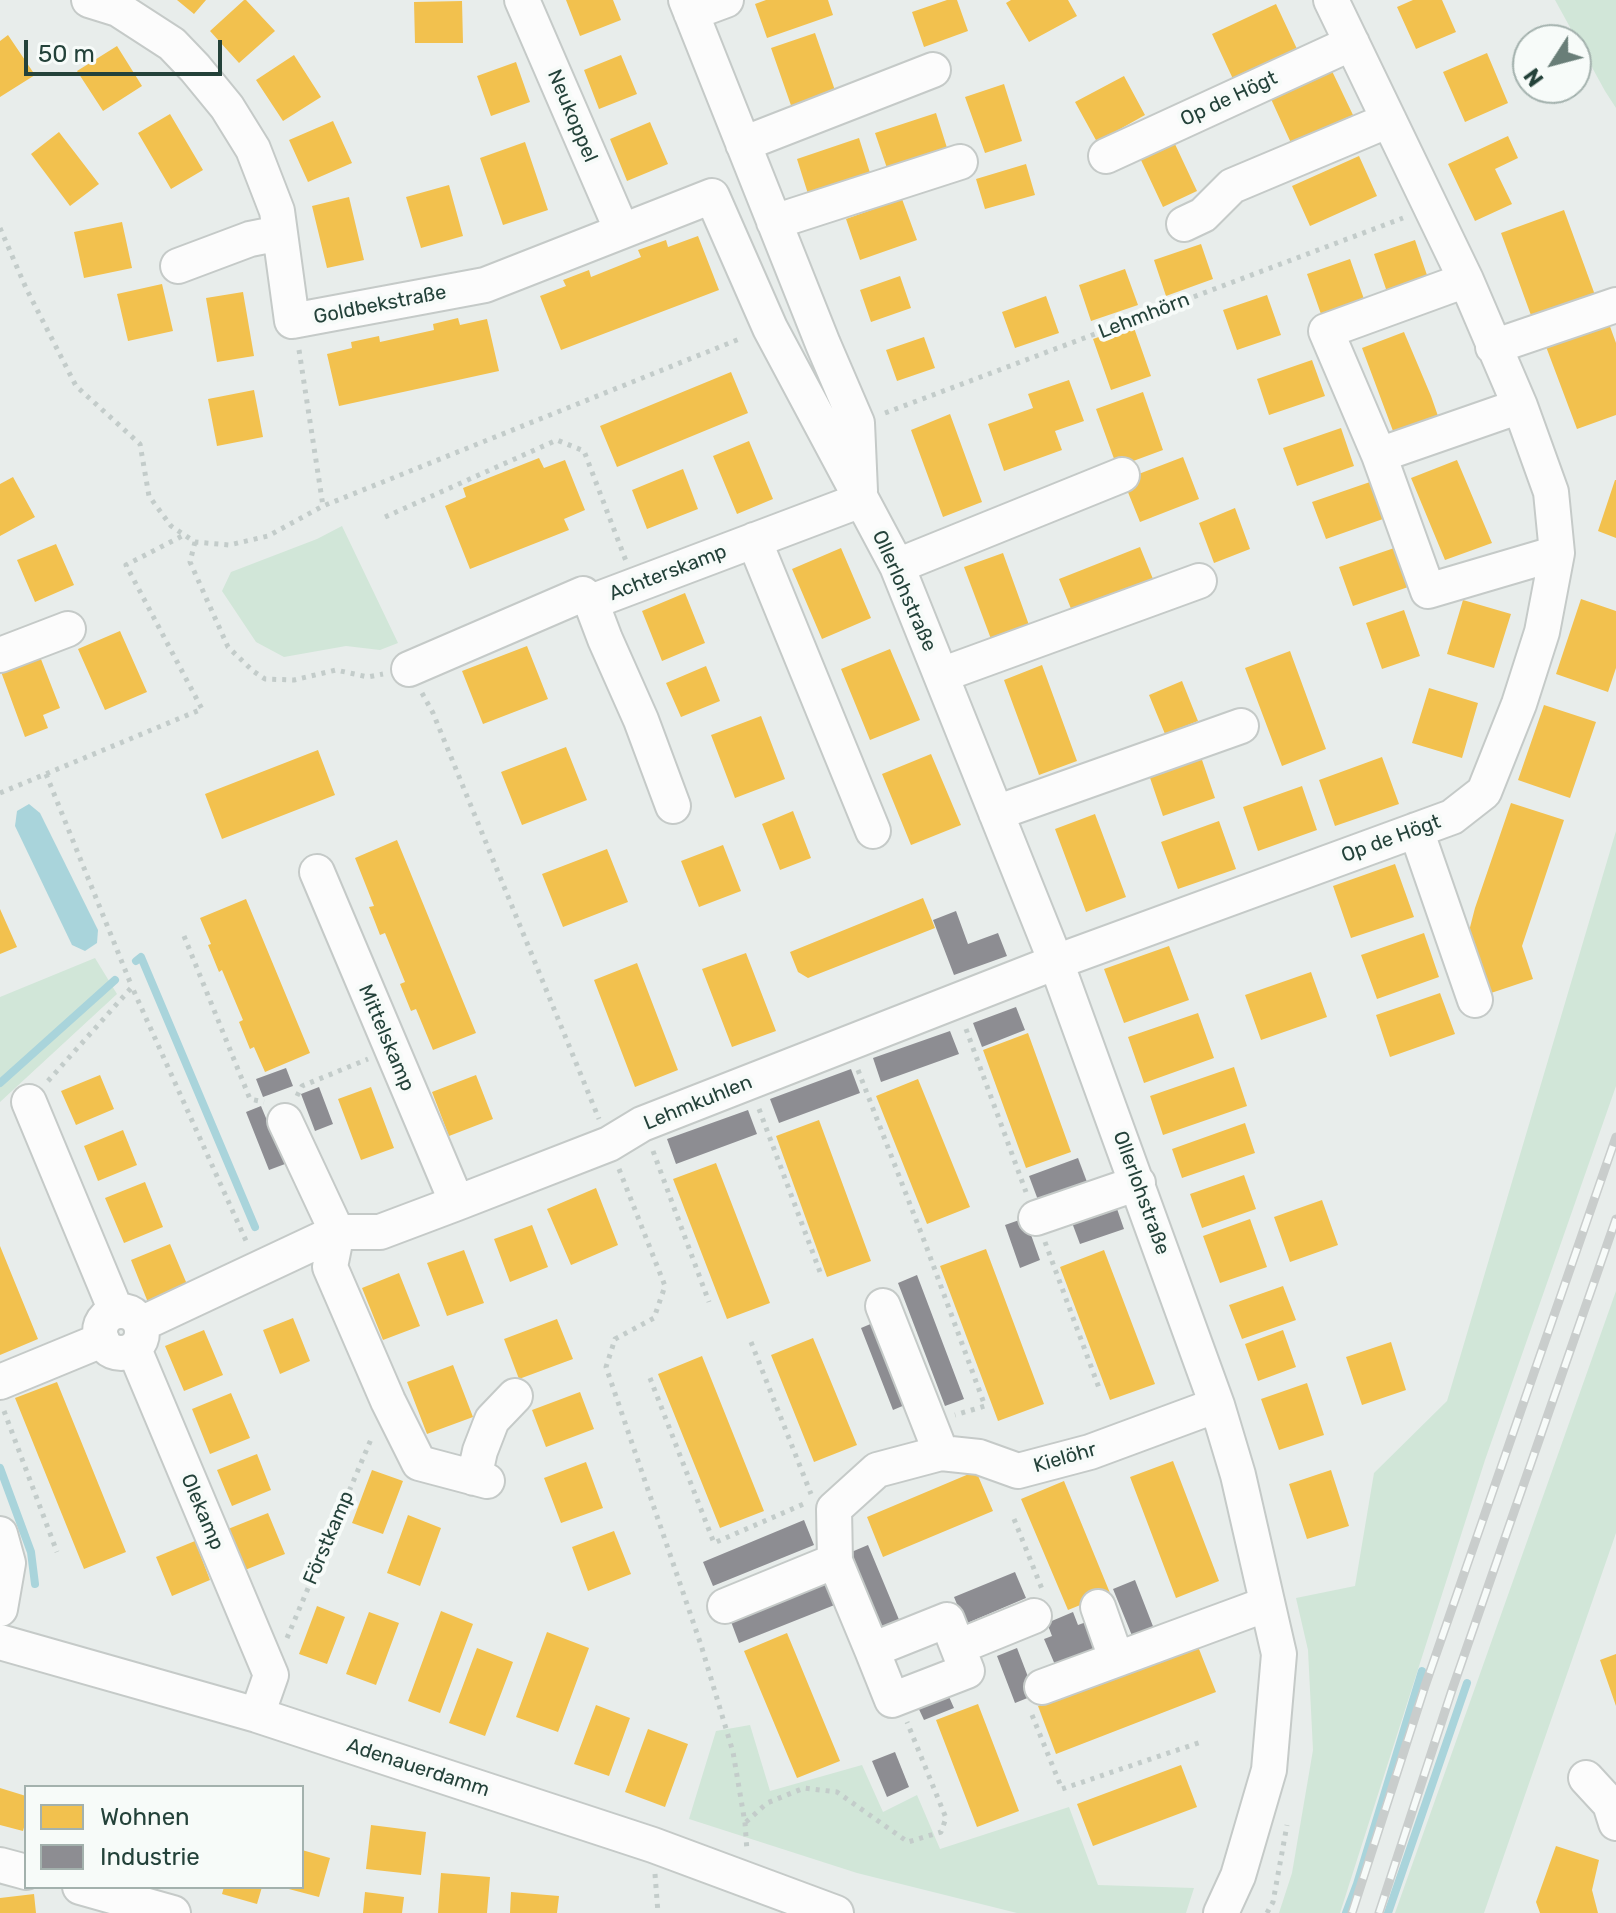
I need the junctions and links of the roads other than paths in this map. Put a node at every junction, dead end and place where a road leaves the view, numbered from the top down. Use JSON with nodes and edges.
{"nodes":[{"id":1,"x":89,"y":0,"type":"edge"},
{"id":2,"x":522,"y":0,"type":"edge"},
{"id":3,"x":726,"y":0,"type":"edge"},
{"id":4,"x":1331,"y":0,"type":"edge"},
{"id":5,"x":688,"y":6,"type":"edge"},
{"id":6,"x":1352,"y":43,"type":"junction"},
{"id":7,"x":933,"y":70,"type":"dead end"},
{"id":8,"x":1389,"y":120,"type":"junction"},
{"id":9,"x":743,"y":144,"type":"junction"},
{"id":10,"x":1106,"y":156,"type":"dead end"},
{"id":11,"x":960,"y":162,"type":"dead end"},
{"id":12,"x":712,"y":196,"type":"joint"},
{"id":13,"x":774,"y":222,"type":"junction"},
{"id":14,"x":1184,"y":224,"type":"dead end"},
{"id":15,"x":622,"y":231,"type":"junction"},
{"id":16,"x":280,"y":233,"type":"junction"},
{"id":17,"x":178,"y":266,"type":"dead end"},
{"id":18,"x":1466,"y":280,"type":"junction"},
{"id":19,"x":1616,"y":305,"type":"edge"},
{"id":20,"x":1493,"y":347,"type":"junction"},
{"id":21,"x":1520,"y":406,"type":"junction"},
{"id":22,"x":1379,"y":455,"type":"junction"},
{"id":23,"x":1122,"y":475,"type":"dead end"},
{"id":24,"x":861,"y":500,"type":"junction"},
{"id":25,"x":754,"y":540,"type":"junction"},
{"id":26,"x":1557,"y":553,"type":"junction"},
{"id":27,"x":897,"y":566,"type":"junction"},
{"id":28,"x":1199,"y":581,"type":"dead end"},
{"id":29,"x":591,"y":602,"type":"junction"},
{"id":30,"x":68,"y":629,"type":"dead end"},
{"id":31,"x":0,"y":655,"type":"edge"},
{"id":32,"x":409,"y":669,"type":"dead end"},
{"id":33,"x":941,"y":675,"type":"junction"},
{"id":34,"x":1241,"y":726,"type":"dead end"},
{"id":35,"x":673,"y":806,"type":"dead end"},
{"id":36,"x":996,"y":813,"type":"junction"},
{"id":37,"x":1416,"y":830,"type":"junction"},
{"id":38,"x":873,"y":831,"type":"dead end"},
{"id":39,"x":317,"y":872,"type":"dead end"},
{"id":40,"x":1056,"y":962,"type":"junction"},
{"id":41,"x":1475,"y":1000,"type":"dead end"},
{"id":42,"x":29,"y":1102,"type":"road end"},
{"id":43,"x":285,"y":1121,"type":"road end"},
{"id":44,"x":1138,"y":1183,"type":"junction"},
{"id":45,"x":457,"y":1203,"type":"junction"},
{"id":46,"x":1036,"y":1218,"type":"road end"},
{"id":47,"x":337,"y":1232,"type":"junction"},
{"id":48,"x":883,"y":1306,"type":"dead end"},
{"id":49,"x":123,"y":1331,"type":"junction"},
{"id":50,"x":0,"y":1382,"type":"edge"},
{"id":51,"x":515,"y":1396,"type":"dead end"},
{"id":52,"x":1217,"y":1405,"type":"junction"},
{"id":53,"x":935,"y":1438,"type":"junction"},
{"id":54,"x":0,"y":1534,"type":"edge"},
{"id":55,"x":835,"y":1561,"type":"junction"},
{"id":56,"x":1267,"y":1604,"type":"junction"},
{"id":57,"x":725,"y":1606,"type":"dead end"},
{"id":58,"x":1098,"y":1607,"type":"dead end"},
{"id":59,"x":0,"y":1609,"type":"edge"},
{"id":60,"x":1034,"y":1616,"type":"road end"},
{"id":61,"x":0,"y":1642,"type":"edge"},
{"id":62,"x":958,"y":1647,"type":"junction"},
{"id":63,"x":872,"y":1650,"type":"junction"},
{"id":64,"x":1116,"y":1658,"type":"junction"},
{"id":65,"x":1042,"y":1687,"type":"road end"},
{"id":66,"x":257,"y":1715,"type":"junction"},
{"id":67,"x":1586,"y":1778,"type":"dead end"},
{"id":68,"x":1616,"y":1823,"type":"edge"},
{"id":69,"x":0,"y":1865,"type":"edge"},
{"id":70,"x":24,"y":1871,"type":"edge"},
{"id":71,"x":87,"y":1889,"type":"edge"},
{"id":72,"x":173,"y":1913,"type":"edge"},
{"id":73,"x":832,"y":1913,"type":"edge"},
{"id":74,"x":1221,"y":1913,"type":"edge"}],
"edges":[{"from":1,"to":16,"type":"street","name":"Goldbekstraße"},
{"from":2,"to":15,"type":"street","name":"Neukoppel"},
{"from":3,"to":5,"type":"street"},
{"from":4,"to":6,"type":"street","name":"Op de Högt"},
{"from":5,"to":9,"type":"street","name":"Ollerlohstraße"},
{"from":6,"to":8,"type":"street","name":"Op de Högt"},
{"from":6,"to":10,"type":"street","name":"Op de Högt"},
{"from":7,"to":9,"type":"street"},
{"from":8,"to":14,"type":"street"},
{"from":8,"to":18,"type":"street","name":"Op de Högt"},
{"from":9,"to":13,"type":"street","name":"Ollerlohstraße"},
{"from":11,"to":13,"type":"street"},
{"from":12,"to":15,"type":"street","name":"Goldbekstraße"},
{"from":12,"to":24,"type":"street","name":"Ollerlohstraße"},
{"from":13,"to":24,"type":"street","name":"Ollerlohstraße"},
{"from":15,"to":16,"type":"street","name":"Goldbekstraße"},
{"from":16,"to":17,"type":"street"},
{"from":18,"to":20,"type":"street","name":"Op de Högt"},
{"from":18,"to":22,"type":"street"},
{"from":19,"to":20,"type":"street"},
{"from":20,"to":21,"type":"street","name":"Op de Högt"},
{"from":21,"to":22,"type":"street"},
{"from":21,"to":26,"type":"street","name":"Op de Högt"},
{"from":22,"to":26,"type":"street"},
{"from":23,"to":27,"type":"street"},
{"from":24,"to":25,"type":"street","name":"Achterskamp"},
{"from":24,"to":27,"type":"street","name":"Ollerlohstraße"},
{"from":25,"to":29,"type":"street","name":"Achterskamp"},
{"from":25,"to":38,"type":"street"},
{"from":26,"to":37,"type":"street","name":"Op de Högt"},
{"from":27,"to":33,"type":"street","name":"Ollerlohstraße"},
{"from":28,"to":33,"type":"street"},
{"from":29,"to":32,"type":"street"},
{"from":29,"to":35,"type":"street","name":"Achterskamp"},
{"from":30,"to":31,"type":"street"},
{"from":33,"to":36,"type":"street","name":"Ollerlohstraße"},
{"from":34,"to":36,"type":"street"},
{"from":36,"to":40,"type":"street","name":"Ollerlohstraße"},
{"from":37,"to":40,"type":"street","name":"Op de Högt"},
{"from":37,"to":41,"type":"street"},
{"from":39,"to":45,"type":"street","name":"Mittelskamp"},
{"from":40,"to":44,"type":"street","name":"Ollerlohstraße"},
{"from":40,"to":45,"type":"street","name":"Lehmkuhlen"},
{"from":42,"to":49,"type":"street","name":"Olekamp"},
{"from":43,"to":47,"type":"street"},
{"from":44,"to":46,"type":"street"},
{"from":44,"to":52,"type":"street","name":"Ollerlohstraße"},
{"from":45,"to":47,"type":"street","name":"Lehmkuhlen"},
{"from":47,"to":49,"type":"street","name":"Lehmkuhlen"},
{"from":47,"to":51,"type":"street"},
{"from":48,"to":53,"type":"street"},
{"from":49,"to":50,"type":"street"},
{"from":49,"to":66,"type":"street","name":"Olekamp"},
{"from":52,"to":53,"type":"street","name":"Kielöhr"},
{"from":52,"to":56,"type":"street","name":"Ollerlohstraße"},
{"from":53,"to":55,"type":"street","name":"Kielöhr"},
{"from":54,"to":59,"type":"street"},
{"from":55,"to":57,"type":"street"},
{"from":55,"to":63,"type":"street","name":"Kielöhr"},
{"from":56,"to":64,"type":"street"},
{"from":56,"to":74,"type":"street","name":"Ollerlohstraße"},
{"from":58,"to":64,"type":"street"},
{"from":60,"to":62,"type":"street"},
{"from":61,"to":66,"type":"street","name":"Adenauerdamm"},
{"from":62,"to":63,"type":"street"},
{"from":62,"to":63,"type":"street","name":"Kielöhr"},
{"from":64,"to":65,"type":"street"},
{"from":66,"to":73,"type":"street","name":"Adenauerdamm"},
{"from":67,"to":68,"type":"street"},
{"from":69,"to":70,"type":"street"},
{"from":71,"to":72,"type":"street"}]}
